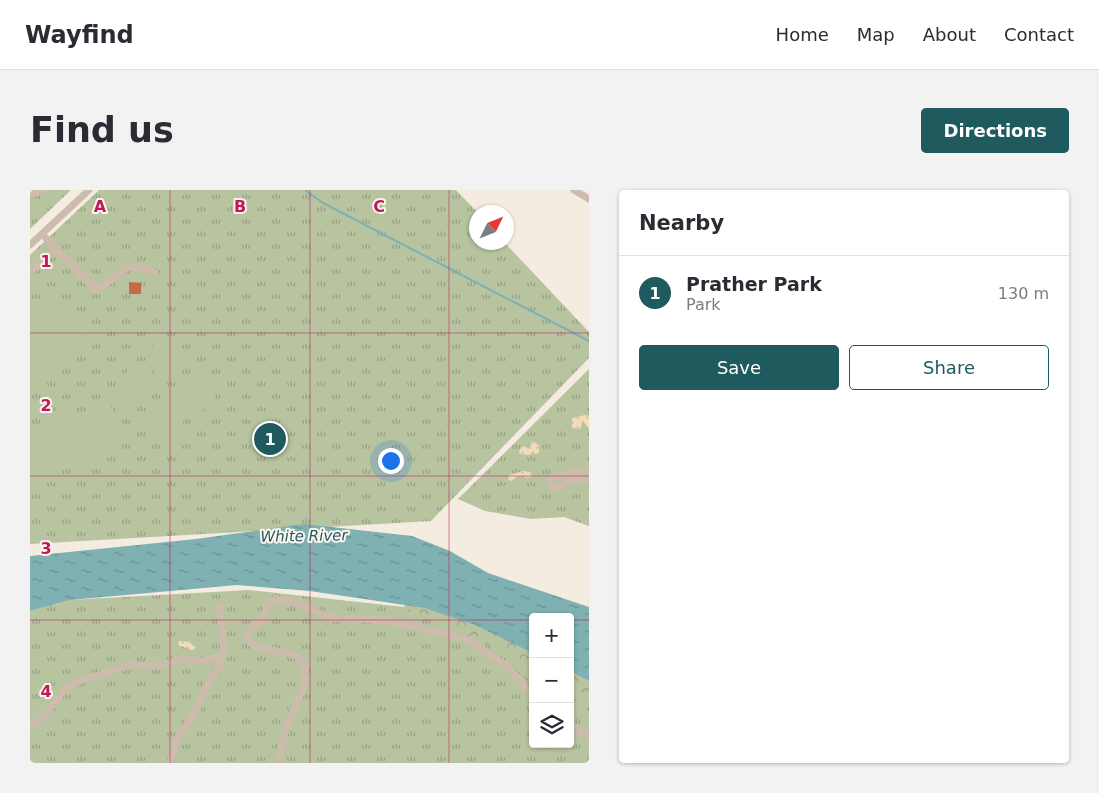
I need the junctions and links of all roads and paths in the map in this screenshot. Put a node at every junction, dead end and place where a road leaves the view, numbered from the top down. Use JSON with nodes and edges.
{"nodes":[{"id":1,"x":44,"y":190,"type":"edge"},
{"id":2,"x":89,"y":190,"type":"edge"},
{"id":3,"x":574,"y":190,"type":"edge"},
{"id":4,"x":30,"y":195,"type":"edge"},
{"id":5,"x":589,"y":199,"type":"edge"},
{"id":6,"x":42,"y":234,"type":"junction"},
{"id":7,"x":30,"y":245,"type":"edge"},
{"id":8,"x":56,"y":249,"type":"junction"},
{"id":9,"x":30,"y":272,"type":"edge"},
{"id":10,"x":155,"y":274,"type":"dead end"},
{"id":11,"x":589,"y":469,"type":"edge"},
{"id":12,"x":589,"y":482,"type":"edge"},
{"id":13,"x":219,"y":606,"type":"dead end"},
{"id":14,"x":222,"y":656,"type":"junction"},
{"id":15,"x":529,"y":691,"type":"edge"},
{"id":16,"x":30,"y":726,"type":"edge"},
{"id":17,"x":574,"y":729,"type":"edge"},
{"id":18,"x":589,"y":736,"type":"edge"},
{"id":19,"x":170,"y":763,"type":"edge"},
{"id":20,"x":279,"y":763,"type":"edge"}],
"edges":[{"from":1,"to":4,"type":"street"},
{"from":2,"to":6,"type":"street"},
{"from":3,"to":5,"type":"street"},
{"from":6,"to":7,"type":"street"},
{"from":6,"to":8,"type":"street"},
{"from":8,"to":9,"type":"street"},
{"from":8,"to":10,"type":"street"},
{"from":11,"to":12,"type":"street"},
{"from":13,"to":14,"type":"street"},
{"from":14,"to":16,"type":"street"},
{"from":14,"to":19,"type":"street"},
{"from":15,"to":20,"type":"street"},
{"from":17,"to":18,"type":"street"}]}
